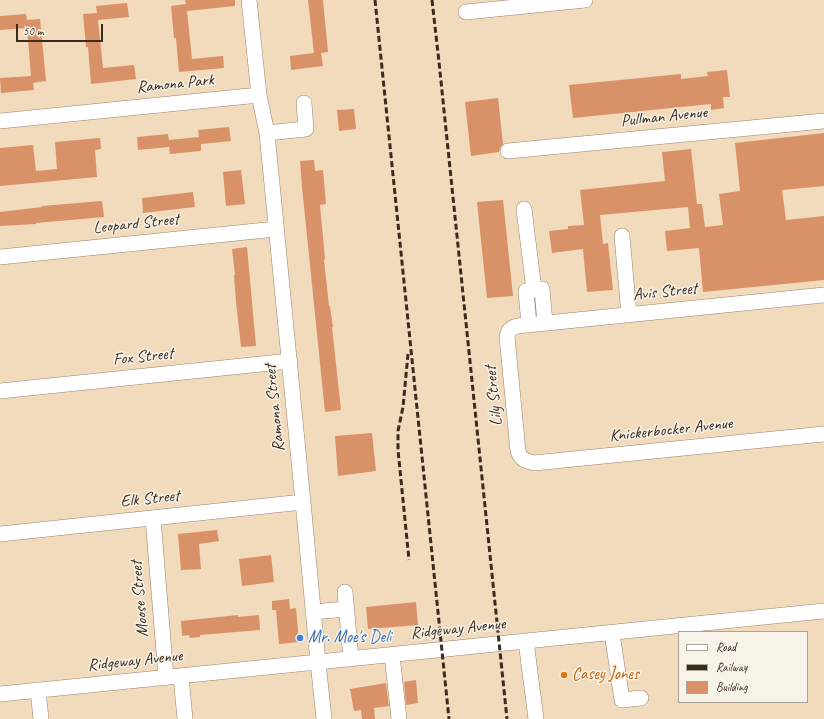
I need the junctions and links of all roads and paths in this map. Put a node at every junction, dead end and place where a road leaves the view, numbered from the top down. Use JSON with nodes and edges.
{"nodes":[{"id":1,"x":249,"y":0,"type":"edge"},
{"id":2,"x":585,"y":0,"type":"edge"},
{"id":3,"x":466,"y":12,"type":"dead end"},
{"id":4,"x":259,"y":95,"type":"junction"},
{"id":5,"x":304,"y":104,"type":"dead end"},
{"id":6,"x":0,"y":121,"type":"edge"},
{"id":7,"x":824,"y":121,"type":"edge"},
{"id":8,"x":267,"y":133,"type":"junction"},
{"id":9,"x":508,"y":151,"type":"dead end"},
{"id":10,"x":524,"y":209,"type":"dead end"},
{"id":11,"x":276,"y":229,"type":"junction"},
{"id":12,"x":622,"y":236,"type":"dead end"},
{"id":13,"x":0,"y":256,"type":"edge"},
{"id":14,"x":534,"y":290,"type":"junction"},
{"id":15,"x":824,"y":295,"type":"edge"},
{"id":16,"x":629,"y":315,"type":"junction"},
{"id":17,"x":545,"y":323,"type":"junction"},
{"id":18,"x":529,"y":325,"type":"junction"},
{"id":19,"x":511,"y":328,"type":"joint"},
{"id":20,"x":290,"y":361,"type":"junction"},
{"id":21,"x":0,"y":391,"type":"edge"},
{"id":22,"x":824,"y":434,"type":"edge"},
{"id":23,"x":523,"y":459,"type":"joint"},
{"id":24,"x":304,"y":502,"type":"junction"},
{"id":25,"x":153,"y":518,"type":"junction"},
{"id":26,"x":0,"y":534,"type":"edge"},
{"id":27,"x":345,"y":592,"type":"dead end"},
{"id":28,"x":346,"y":609,"type":"junction"},
{"id":29,"x":824,"y":611,"type":"edge"},
{"id":30,"x":313,"y":612,"type":"junction"},
{"id":31,"x":612,"y":633,"type":"junction"},
{"id":32,"x":526,"y":641,"type":"junction"},
{"id":33,"x":392,"y":654,"type":"junction"},
{"id":34,"x":351,"y":659,"type":"junction"},
{"id":35,"x":318,"y":662,"type":"junction"},
{"id":36,"x":173,"y":677,"type":"junction"},
{"id":37,"x":38,"y":690,"type":"junction"},
{"id":38,"x":0,"y":694,"type":"edge"},
{"id":39,"x":641,"y":698,"type":"dead end"},
{"id":40,"x":41,"y":719,"type":"edge"},
{"id":41,"x":185,"y":719,"type":"edge"},
{"id":42,"x":324,"y":719,"type":"edge"},
{"id":43,"x":399,"y":719,"type":"edge"},
{"id":44,"x":536,"y":719,"type":"edge"}],
"edges":[{"from":1,"to":4,"type":"street"},
{"from":2,"to":3,"type":"street"},
{"from":4,"to":6,"type":"street","name":"Ramona Park"},
{"from":4,"to":8,"type":"street","name":"Ramona Street"},
{"from":5,"to":8,"type":"street"},
{"from":7,"to":9,"type":"street","name":"Pullman Avenue"},
{"from":8,"to":11,"type":"street","name":"Ramona Street"},
{"from":10,"to":14,"type":"street"},
{"from":11,"to":13,"type":"street","name":"Leopard Street"},
{"from":11,"to":20,"type":"street","name":"Ramona Street"},
{"from":12,"to":16,"type":"street"},
{"from":14,"to":17,"type":"street"},
{"from":14,"to":18,"type":"street"},
{"from":15,"to":16,"type":"street","name":"Avis Street"},
{"from":16,"to":17,"type":"street","name":"Avis Street"},
{"from":17,"to":18,"type":"street","name":"Avis Street"},
{"from":18,"to":19,"type":"street","name":"Avis Street"},
{"from":19,"to":23,"type":"street","name":"Lily Street"},
{"from":20,"to":21,"type":"street","name":"Fox Street"},
{"from":20,"to":24,"type":"street","name":"Ramona Street"},
{"from":22,"to":23,"type":"street","name":"Knickerbocker Avenue"},
{"from":24,"to":25,"type":"street","name":"Elk Street"},
{"from":24,"to":30,"type":"street","name":"Ramona Street"},
{"from":25,"to":26,"type":"street","name":"Elk Street"},
{"from":25,"to":36,"type":"street","name":"Moose Street"},
{"from":27,"to":28,"type":"street"},
{"from":28,"to":30,"type":"street"},
{"from":28,"to":34,"type":"street"},
{"from":29,"to":31,"type":"street","name":"Ridgeway Avenue"},
{"from":30,"to":35,"type":"street","name":"Ramona Street"},
{"from":31,"to":32,"type":"street","name":"Ridgeway Avenue"},
{"from":31,"to":39,"type":"street"},
{"from":32,"to":33,"type":"street","name":"Ridgeway Avenue"},
{"from":32,"to":44,"type":"street"},
{"from":33,"to":34,"type":"street","name":"Ridgeway Avenue"},
{"from":33,"to":43,"type":"street"},
{"from":34,"to":35,"type":"street","name":"Ridgeway Avenue"},
{"from":35,"to":36,"type":"street","name":"Ridgeway Avenue"},
{"from":35,"to":42,"type":"street","name":"Ramona Street"},
{"from":36,"to":37,"type":"street","name":"Ridgeway Avenue"},
{"from":36,"to":41,"type":"street","name":"Moose Street"},
{"from":37,"to":38,"type":"street","name":"Ridgeway Avenue"},
{"from":37,"to":40,"type":"street"}]}
